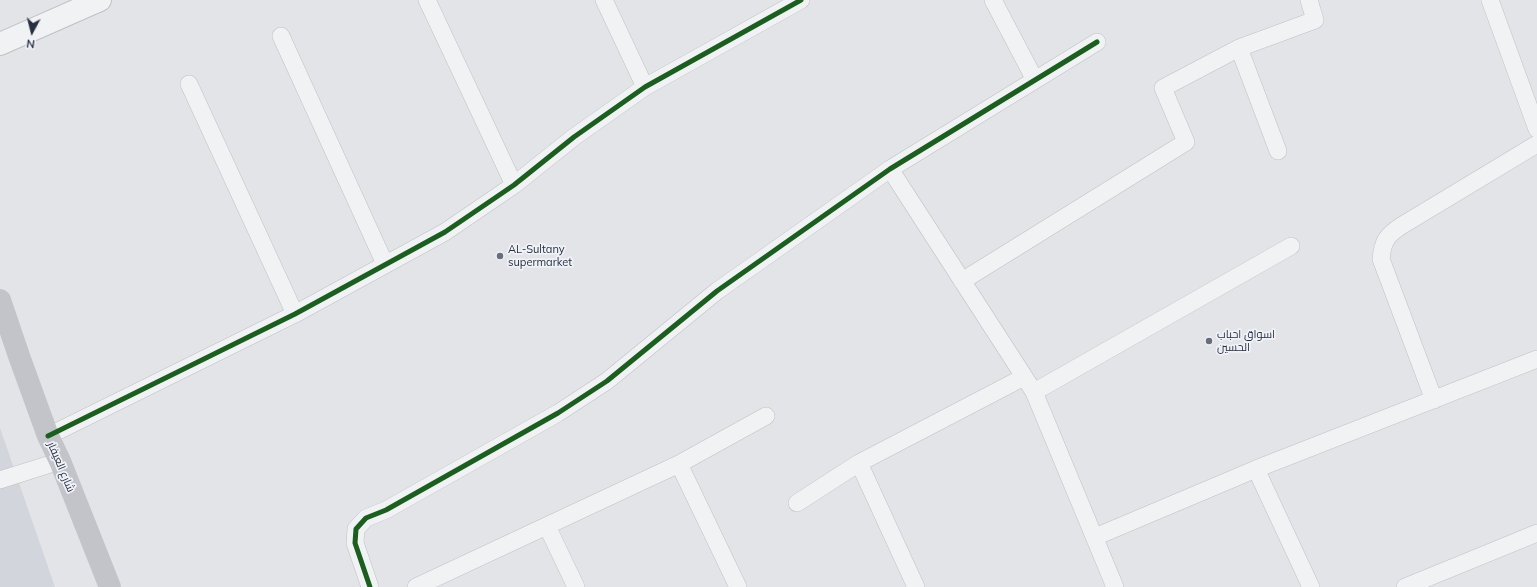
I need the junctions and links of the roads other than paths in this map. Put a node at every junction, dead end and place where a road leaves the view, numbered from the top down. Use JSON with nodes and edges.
{"nodes":[{"id":1,"x":100,"y":0,"type":"edge"},
{"id":2,"x":427,"y":0,"type":"edge"},
{"id":3,"x":604,"y":0,"type":"edge"},
{"id":4,"x":801,"y":0,"type":"edge"},
{"id":5,"x":993,"y":0,"type":"edge"},
{"id":6,"x":1309,"y":0,"type":"edge"},
{"id":7,"x":1490,"y":0,"type":"edge"},
{"id":8,"x":783,"y":4,"type":"edge"},
{"id":9,"x":281,"y":36,"type":"dead end"},
{"id":10,"x":1097,"y":42,"type":"dead end"},
{"id":11,"x":0,"y":44,"type":"edge"},
{"id":12,"x":1239,"y":48,"type":"junction"},
{"id":13,"x":1035,"y":80,"type":"junction"},
{"id":14,"x":189,"y":84,"type":"dead end"},
{"id":15,"x":645,"y":87,"type":"junction"},
{"id":16,"x":1537,"y":129,"type":"edge"},
{"id":17,"x":1537,"y":144,"type":"edge"},
{"id":18,"x":1278,"y":151,"type":"dead end"},
{"id":19,"x":890,"y":169,"type":"junction"},
{"id":20,"x":514,"y":185,"type":"junction"},
{"id":21,"x":1291,"y":246,"type":"dead end"},
{"id":22,"x":385,"y":264,"type":"junction"},
{"id":23,"x":962,"y":281,"type":"junction"},
{"id":24,"x":0,"y":300,"type":"edge"},
{"id":25,"x":295,"y":314,"type":"junction"},
{"id":26,"x":1537,"y":359,"type":"edge"},
{"id":27,"x":1024,"y":377,"type":"junction"},
{"id":28,"x":1034,"y":392,"type":"junction"},
{"id":29,"x":1434,"y":400,"type":"junction"},
{"id":30,"x":766,"y":416,"type":"dead end"},
{"id":31,"x":48,"y":436,"type":"junction"},
{"id":32,"x":60,"y":461,"type":"junction"},
{"id":33,"x":859,"y":463,"type":"junction"},
{"id":34,"x":678,"y":464,"type":"junction"},
{"id":35,"x":1256,"y":470,"type":"junction"},
{"id":36,"x":0,"y":480,"type":"edge"},
{"id":37,"x":796,"y":503,"type":"dead end"},
{"id":38,"x":547,"y":526,"type":"junction"},
{"id":39,"x":1537,"y":533,"type":"edge"},
{"id":40,"x":1095,"y":537,"type":"junction"},
{"id":41,"x":420,"y":586,"type":"edge"},
{"id":42,"x":110,"y":587,"type":"edge"},
{"id":43,"x":370,"y":587,"type":"edge"},
{"id":44,"x":576,"y":587,"type":"edge"},
{"id":45,"x":738,"y":587,"type":"edge"},
{"id":46,"x":916,"y":587,"type":"edge"},
{"id":47,"x":1115,"y":587,"type":"edge"},
{"id":48,"x":1311,"y":587,"type":"edge"},
{"id":49,"x":1404,"y":587,"type":"edge"}],
"edges":[{"from":1,"to":11,"type":"street"},
{"from":2,"to":20,"type":"street"},
{"from":3,"to":15,"type":"street"},
{"from":4,"to":8,"type":"street"},
{"from":5,"to":13,"type":"street"},
{"from":6,"to":12,"type":"street"},
{"from":7,"to":16,"type":"street"},
{"from":8,"to":15,"type":"street"},
{"from":9,"to":22,"type":"street"},
{"from":10,"to":13,"type":"street"},
{"from":12,"to":18,"type":"street"},
{"from":12,"to":23,"type":"street"},
{"from":13,"to":19,"type":"street"},
{"from":14,"to":25,"type":"street"},
{"from":15,"to":20,"type":"street"},
{"from":17,"to":29,"type":"street"},
{"from":19,"to":23,"type":"street"},
{"from":19,"to":43,"type":"street"},
{"from":20,"to":22,"type":"street"},
{"from":21,"to":28,"type":"street"},
{"from":22,"to":25,"type":"street"},
{"from":23,"to":27,"type":"street"},
{"from":24,"to":31,"type":"main road","name":"شارع العيفار"},
{"from":25,"to":31,"type":"street"},
{"from":26,"to":29,"type":"street"},
{"from":27,"to":28,"type":"street"},
{"from":27,"to":33,"type":"street"},
{"from":28,"to":40,"type":"street"},
{"from":29,"to":35,"type":"street"},
{"from":30,"to":34,"type":"street"},
{"from":31,"to":32,"type":"main road","name":"شارع العيفار"},
{"from":32,"to":36,"type":"street"},
{"from":32,"to":42,"type":"main road","name":"شارع العيفار"},
{"from":33,"to":37,"type":"street"},
{"from":33,"to":46,"type":"street"},
{"from":34,"to":38,"type":"street"},
{"from":34,"to":45,"type":"street"},
{"from":35,"to":40,"type":"street"},
{"from":35,"to":48,"type":"street"},
{"from":38,"to":41,"type":"street"},
{"from":38,"to":44,"type":"street"},
{"from":39,"to":49,"type":"street"},
{"from":40,"to":47,"type":"street"}]}
